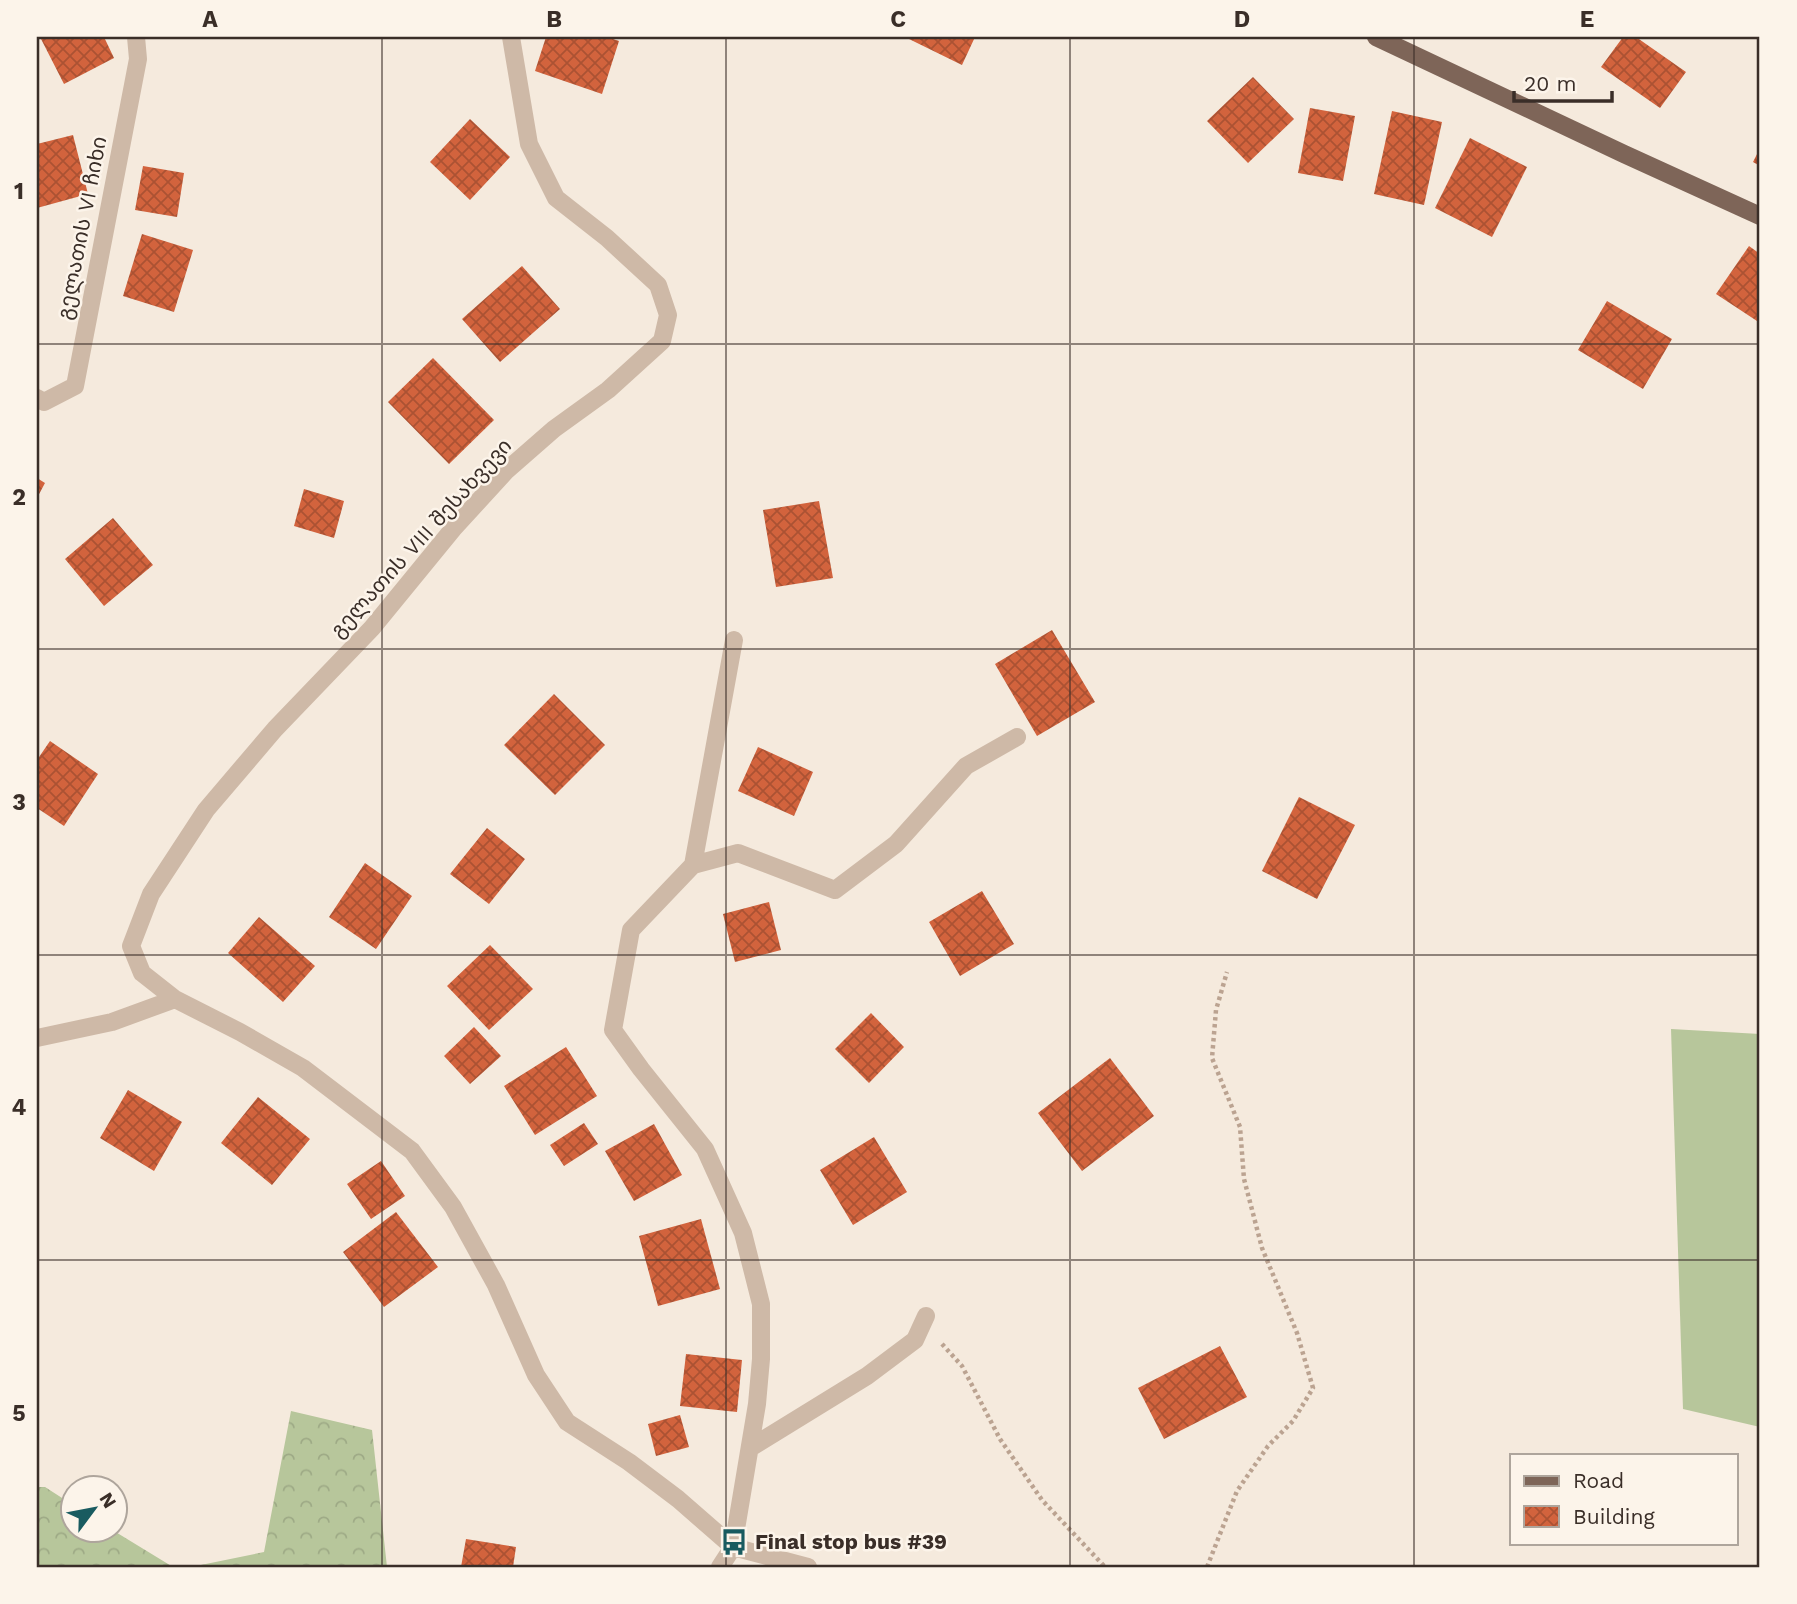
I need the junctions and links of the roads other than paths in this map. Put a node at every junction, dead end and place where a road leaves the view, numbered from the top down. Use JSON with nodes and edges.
{"nodes":[{"id":1,"x":136,"y":37,"type":"edge"},
{"id":2,"x":511,"y":37,"type":"edge"},
{"id":3,"x":1376,"y":37,"type":"edge"},
{"id":4,"x":1760,"y":216,"type":"edge"},
{"id":5,"x":37,"y":398,"type":"edge"},
{"id":6,"x":734,"y":640,"type":"dead end"},
{"id":7,"x":1017,"y":737,"type":"dead end"},
{"id":8,"x":693,"y":865,"type":"junction"},
{"id":9,"x":175,"y":999,"type":"junction"},
{"id":10,"x":37,"y":1038,"type":"edge"},
{"id":11,"x":926,"y":1316,"type":"road end"},
{"id":12,"x":750,"y":1448,"type":"junction"},
{"id":13,"x":733,"y":1547,"type":"junction"},
{"id":14,"x":720,"y":1567,"type":"edge"},
{"id":15,"x":808,"y":1567,"type":"edge"}],
"edges":[{"from":1,"to":5,"type":"street","name":"გელათის VI ჩიხი"},
{"from":2,"to":9,"type":"street","name":"გელათის VIII შესახვევი"},
{"from":3,"to":4,"type":"main road"},
{"from":6,"to":8,"type":"street"},
{"from":7,"to":8,"type":"street"},
{"from":8,"to":12,"type":"street"},
{"from":9,"to":10,"type":"street"},
{"from":9,"to":13,"type":"street"},
{"from":11,"to":12,"type":"street"},
{"from":12,"to":13,"type":"street"},
{"from":13,"to":14,"type":"street"},
{"from":13,"to":15,"type":"street"}]}
